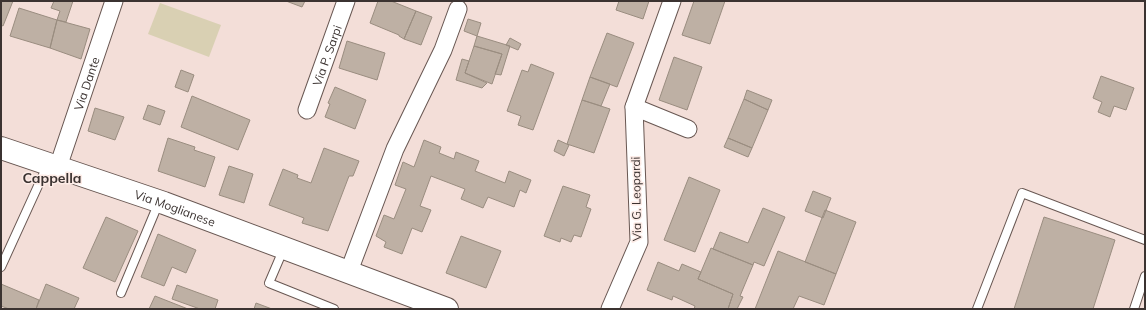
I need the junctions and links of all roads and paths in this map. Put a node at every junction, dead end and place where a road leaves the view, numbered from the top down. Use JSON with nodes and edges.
{"nodes":[{"id":1,"x":114,"y":1,"type":"edge"},
{"id":2,"x":346,"y":1,"type":"edge"},
{"id":3,"x":672,"y":1,"type":"edge"},
{"id":4,"x":458,"y":9,"type":"dead end"},
{"id":5,"x":634,"y":107,"type":"junction"},
{"id":6,"x":307,"y":110,"type":"dead end"},
{"id":7,"x":688,"y":130,"type":"dead end"},
{"id":8,"x":1,"y":148,"type":"edge"},
{"id":9,"x":53,"y":165,"type":"junction"},
{"id":10,"x":159,"y":201,"type":"junction"},
{"id":11,"x":1145,"y":240,"type":"edge"},
{"id":12,"x":284,"y":247,"type":"junction"},
{"id":13,"x":1,"y":267,"type":"edge"},
{"id":14,"x":349,"y":271,"type":"junction"},
{"id":15,"x":1145,"y":276,"type":"edge"},
{"id":16,"x":121,"y":293,"type":"dead end"},
{"id":17,"x":334,"y":309,"type":"edge"},
{"id":18,"x":447,"y":309,"type":"edge"},
{"id":19,"x":610,"y":309,"type":"edge"},
{"id":20,"x":977,"y":309,"type":"edge"},
{"id":21,"x":1134,"y":309,"type":"edge"}],
"edges":[{"from":1,"to":9,"type":"street","name":"Via Dante"},
{"from":2,"to":6,"type":"street","name":"Via P. Sarpi"},
{"from":3,"to":5,"type":"street","name":"Via G. Leopardi"},
{"from":4,"to":14,"type":"street"},
{"from":5,"to":7,"type":"street"},
{"from":5,"to":19,"type":"street","name":"Via G. Leopardi"},
{"from":8,"to":9,"type":"main road","name":"Via Moglianese"},
{"from":9,"to":10,"type":"main road","name":"Via Moglianese"},
{"from":9,"to":13,"type":"lane"},
{"from":10,"to":12,"type":"main road","name":"Via Moglianese"},
{"from":10,"to":16,"type":"lane"},
{"from":11,"to":20,"type":"lane"},
{"from":12,"to":14,"type":"main road","name":"Via Moglianese"},
{"from":12,"to":17,"type":"lane"},
{"from":14,"to":18,"type":"main road","name":"Via Moglianese"},
{"from":15,"to":21,"type":"lane"}]}
